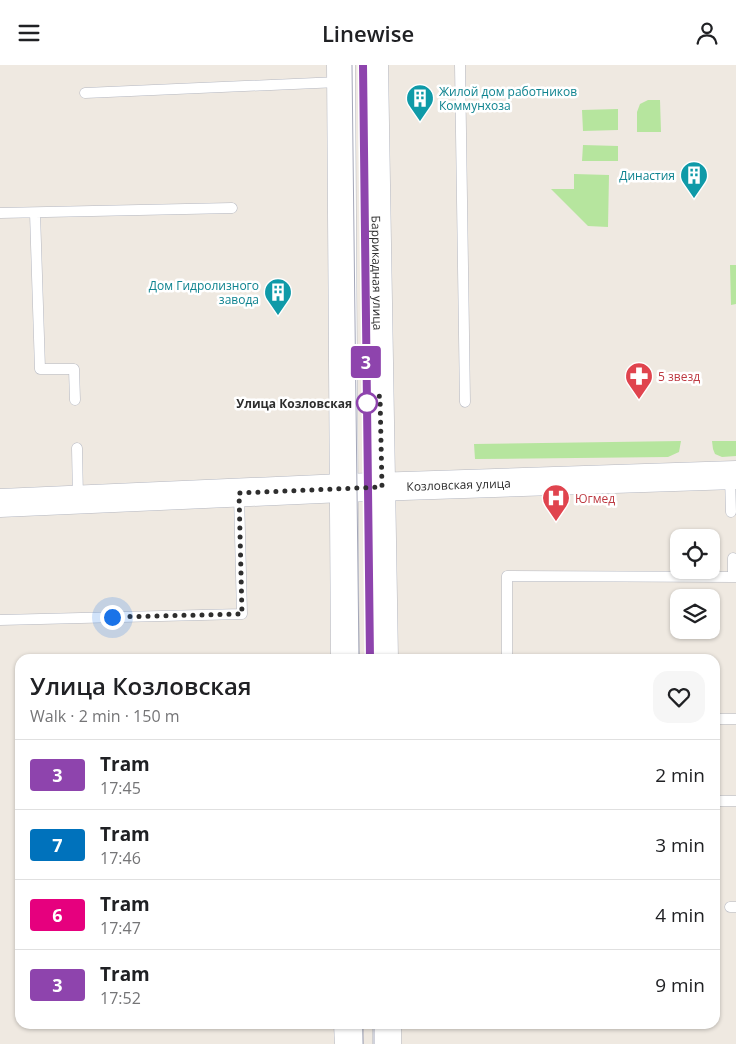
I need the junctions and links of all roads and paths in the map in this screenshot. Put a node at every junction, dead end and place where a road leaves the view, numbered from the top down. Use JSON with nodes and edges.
{"nodes":[{"id":1,"x":374,"y":65,"type":"edge"},
{"id":2,"x":460,"y":65,"type":"edge"},
{"id":3,"x":341,"y":73,"type":"edge"},
{"id":4,"x":85,"y":93,"type":"dead end"},
{"id":5,"x":232,"y":208,"type":"dead end"},
{"id":6,"x":0,"y":213,"type":"edge"},
{"id":7,"x":35,"y":213,"type":"junction"},
{"id":8,"x":75,"y":400,"type":"dead end"},
{"id":9,"x":465,"y":402,"type":"dead end"},
{"id":10,"x":77,"y":448,"type":"dead end"},
{"id":11,"x":733,"y":475,"type":"edge"},
{"id":12,"x":382,"y":487,"type":"junction"},
{"id":13,"x":343,"y":488,"type":"junction"},
{"id":14,"x":239,"y":493,"type":"junction"},
{"id":15,"x":78,"y":499,"type":"junction"},
{"id":16,"x":0,"y":503,"type":"edge"},
{"id":17,"x":731,"y":513,"type":"dead end"},
{"id":18,"x":733,"y":558,"type":"dead end"},
{"id":19,"x":735,"y":577,"type":"edge"},
{"id":20,"x":0,"y":620,"type":"edge"},
{"id":21,"x":345,"y":654,"type":"edge"},
{"id":22,"x":384,"y":654,"type":"edge"},
{"id":23,"x":507,"y":654,"type":"edge"},
{"id":24,"x":720,"y":719,"type":"edge"},
{"id":25,"x":736,"y":719,"type":"edge"},
{"id":26,"x":720,"y":801,"type":"edge"},
{"id":27,"x":736,"y":801,"type":"edge"},
{"id":28,"x":348,"y":1029,"type":"edge"},
{"id":29,"x":387,"y":1029,"type":"edge"},
{"id":30,"x":348,"y":1044,"type":"edge"},
{"id":31,"x":387,"y":1044,"type":"edge"}],
"edges":[{"from":1,"to":12,"type":"street","name":"Баррикадная улица"},
{"from":2,"to":9,"type":"lane"},
{"from":3,"to":4,"type":"lane"},
{"from":3,"to":13,"type":"street"},
{"from":5,"to":7,"type":"lane"},
{"from":6,"to":7,"type":"lane"},
{"from":7,"to":8,"type":"lane"},
{"from":10,"to":15,"type":"lane"},
{"from":11,"to":12,"type":"street","name":"Козловская улица"},
{"from":11,"to":17,"type":"lane"},
{"from":12,"to":13,"type":"street","name":"Козловская улица"},
{"from":12,"to":22,"type":"street","name":"Баррикадная улица"},
{"from":13,"to":14,"type":"street","name":"Козловская улица"},
{"from":13,"to":21,"type":"street"},
{"from":14,"to":15,"type":"street","name":"Козловская улица"},
{"from":14,"to":20,"type":"lane"},
{"from":15,"to":16,"type":"street","name":"Козловская улица"},
{"from":18,"to":19,"type":"lane"},
{"from":19,"to":23,"type":"lane"},
{"from":24,"to":25,"type":"lane"},
{"from":26,"to":27,"type":"lane"},
{"from":28,"to":30,"type":"street"},
{"from":29,"to":31,"type":"street"}]}
